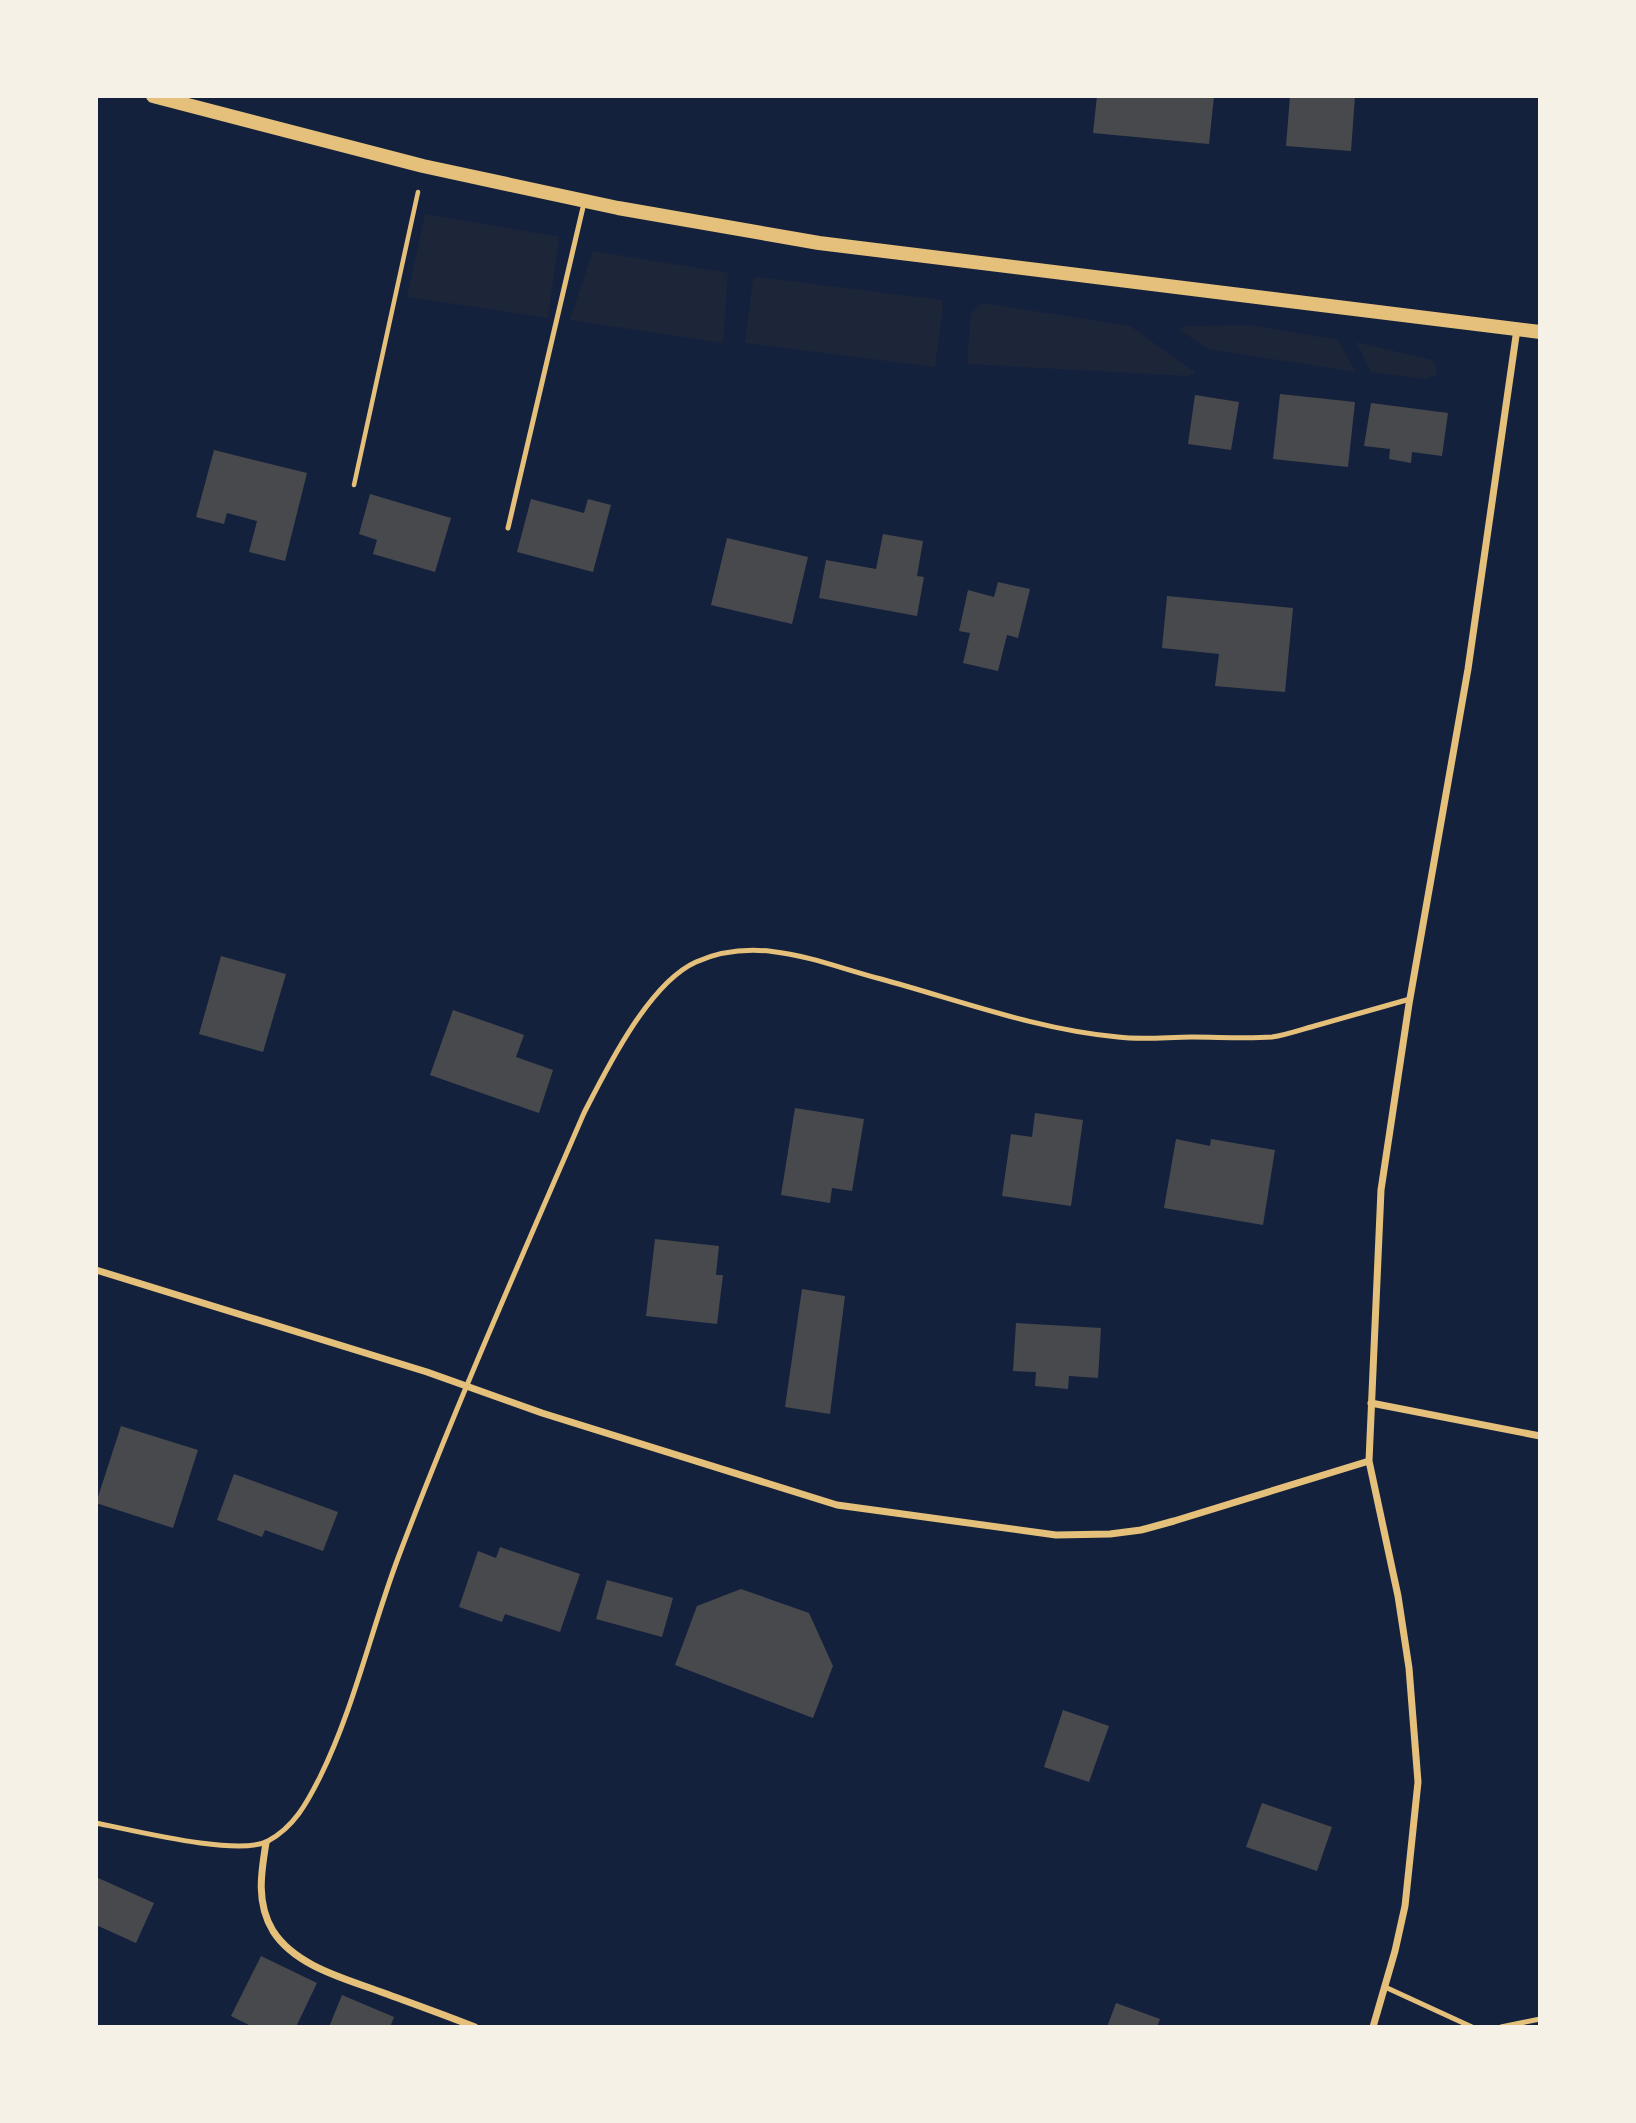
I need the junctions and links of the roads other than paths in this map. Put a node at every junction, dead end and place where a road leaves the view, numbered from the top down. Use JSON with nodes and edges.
{"nodes":[{"id":1,"x":153,"y":96,"type":"edge"},
{"id":2,"x":584,"y":201,"type":"junction"},
{"id":3,"x":1517,"y":330,"type":"junction"},
{"id":4,"x":1540,"y":332,"type":"edge"},
{"id":5,"x":509,"y":528,"type":"dead end"},
{"id":6,"x":1410,"y":999,"type":"junction"},
{"id":7,"x":96,"y":1270,"type":"edge"},
{"id":8,"x":466,"y":1386,"type":"junction"},
{"id":9,"x":1371,"y":1403,"type":"junction"},
{"id":10,"x":1540,"y":1436,"type":"edge"},
{"id":11,"x":1369,"y":1461,"type":"junction"},
{"id":12,"x":96,"y":1823,"type":"edge"},
{"id":13,"x":266,"y":1843,"type":"junction"},
{"id":14,"x":1385,"y":1987,"type":"junction"},
{"id":15,"x":1540,"y":2019,"type":"edge"},
{"id":16,"x":475,"y":2027,"type":"edge"},
{"id":17,"x":1373,"y":2027,"type":"edge"},
{"id":18,"x":1472,"y":2027,"type":"edge"},
{"id":19,"x":1501,"y":2027,"type":"edge"}],
"edges":[{"from":1,"to":2,"type":"main road"},
{"from":2,"to":3,"type":"main road"},
{"from":2,"to":5,"type":"lane"},
{"from":3,"to":4,"type":"main road"},
{"from":3,"to":6,"type":"street"},
{"from":6,"to":8,"type":"lane"},
{"from":6,"to":9,"type":"street"},
{"from":7,"to":8,"type":"street"},
{"from":8,"to":11,"type":"street"},
{"from":8,"to":13,"type":"lane"},
{"from":9,"to":10,"type":"street"},
{"from":9,"to":11,"type":"street"},
{"from":11,"to":14,"type":"street"},
{"from":12,"to":13,"type":"lane"},
{"from":13,"to":16,"type":"street"},
{"from":14,"to":17,"type":"street"},
{"from":14,"to":18,"type":"lane"},
{"from":15,"to":19,"type":"lane"}]}
